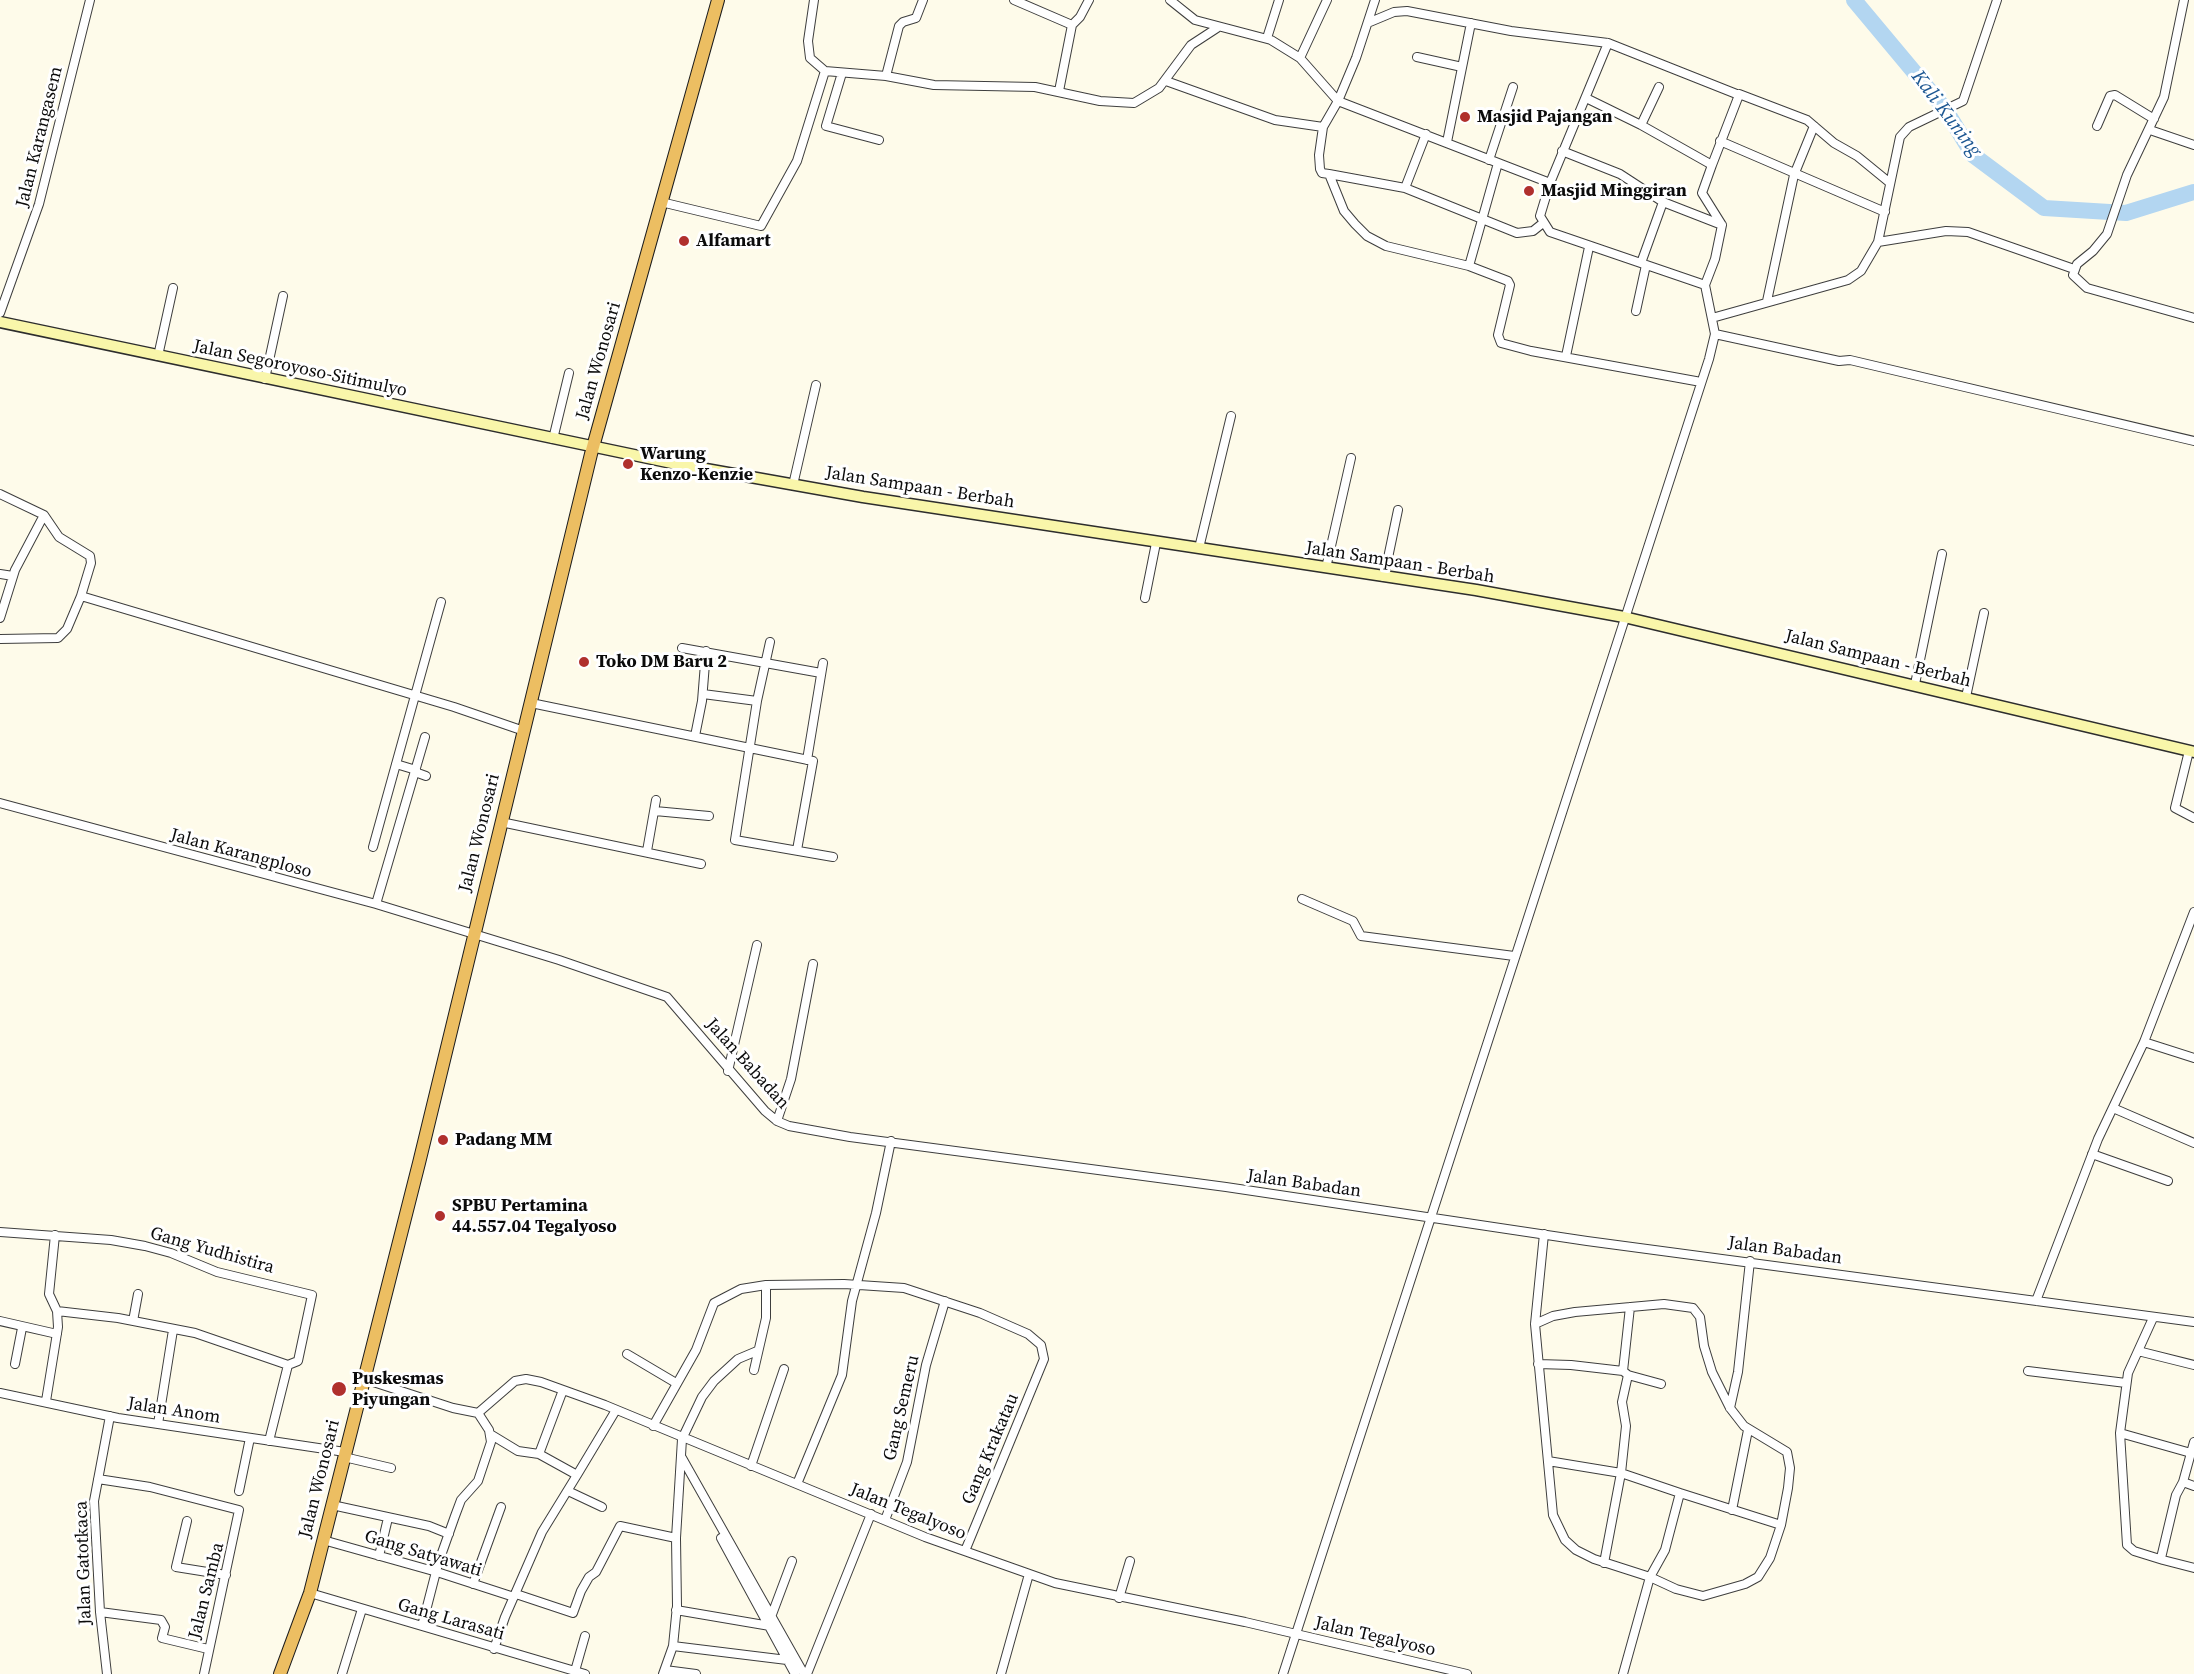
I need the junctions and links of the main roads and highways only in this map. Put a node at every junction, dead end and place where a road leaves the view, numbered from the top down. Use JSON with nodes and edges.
{"nodes":[{"id":1,"x":718,"y":0,"type":"edge"},
{"id":2,"x":0,"y":322,"type":"edge"},
{"id":3,"x":593,"y":448,"type":"junction"},
{"id":4,"x":2192,"y":751,"type":"edge"},
{"id":5,"x":280,"y":1674,"type":"edge"}],
"edges":[{"from":1,"to":3,"type":"highway","name":"Jalan Wonosari"},
{"from":2,"to":3,"type":"main road","name":"Jalan Segoroyoso-Sitimulyo"},
{"from":3,"to":4,"type":"main road","name":"Jalan Sampaan - Berbah"},
{"from":3,"to":5,"type":"highway","name":"Jalan Wonosari"}]}
